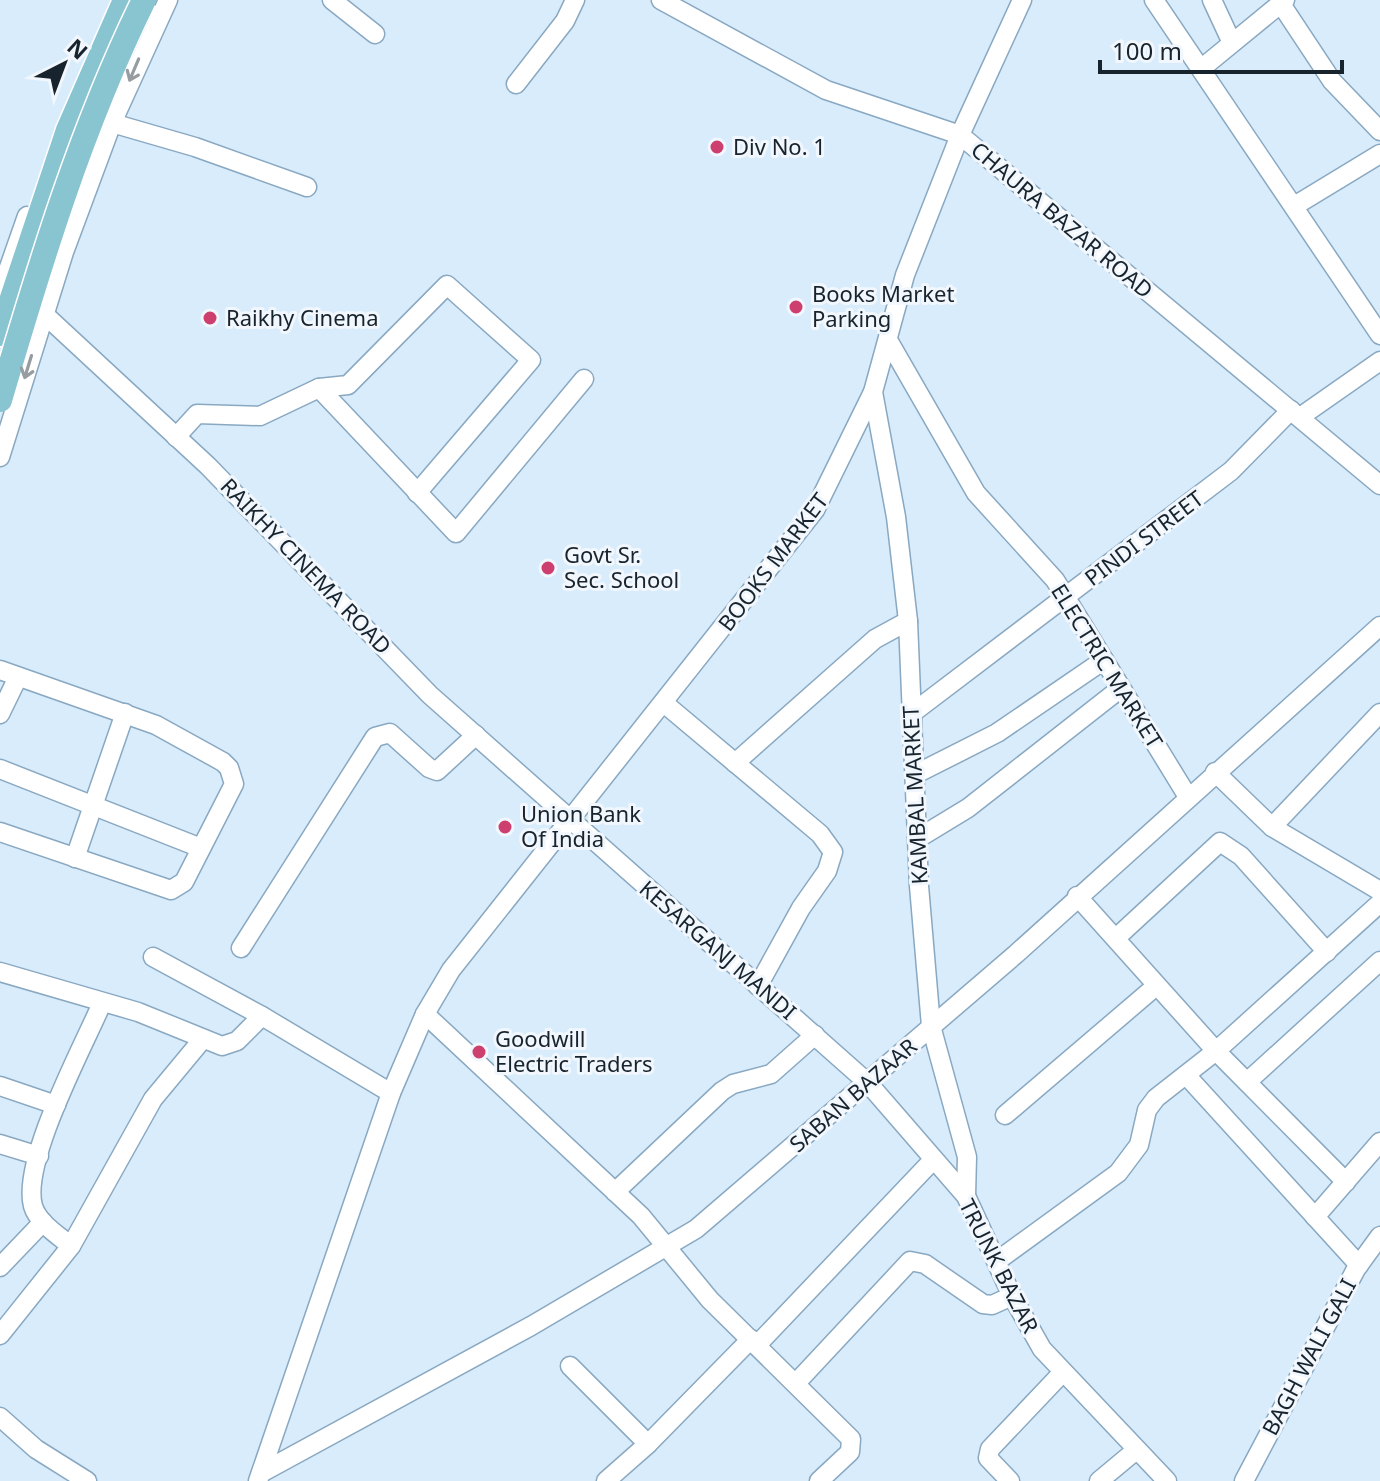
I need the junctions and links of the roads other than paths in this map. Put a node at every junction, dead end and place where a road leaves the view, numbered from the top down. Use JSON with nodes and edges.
{"nodes":[{"id":1,"x":115,"y":0,"type":"edge"},
{"id":2,"x":125,"y":0,"type":"edge"},
{"id":3,"x":134,"y":0,"type":"edge"},
{"id":4,"x":168,"y":0,"type":"edge"},
{"id":5,"x":332,"y":0,"type":"edge"},
{"id":6,"x":575,"y":0,"type":"edge"},
{"id":7,"x":661,"y":0,"type":"edge"},
{"id":8,"x":1022,"y":0,"type":"edge"},
{"id":9,"x":1154,"y":0,"type":"edge"},
{"id":10,"x":1212,"y":0,"type":"edge"},
{"id":11,"x":1283,"y":2,"type":"edge"},
{"id":12,"x":150,"y":10,"type":"edge"},
{"id":13,"x":375,"y":34,"type":"dead end"},
{"id":14,"x":1232,"y":43,"type":"junction"},
{"id":15,"x":1202,"y":68,"type":"junction"},
{"id":16,"x":516,"y":84,"type":"dead end"},
{"id":17,"x":112,"y":123,"type":"junction"},
{"id":18,"x":1380,"y":131,"type":"edge"},
{"id":19,"x":960,"y":135,"type":"junction"},
{"id":20,"x":1380,"y":154,"type":"edge"},
{"id":21,"x":307,"y":187,"type":"dead end"},
{"id":22,"x":1296,"y":205,"type":"junction"},
{"id":23,"x":0,"y":293,"type":"edge"},
{"id":24,"x":44,"y":314,"type":"junction"},
{"id":25,"x":0,"y":334,"type":"edge"},
{"id":26,"x":1380,"y":335,"type":"edge"},
{"id":27,"x":888,"y":340,"type":"junction"},
{"id":28,"x":1380,"y":361,"type":"edge"},
{"id":29,"x":584,"y":379,"type":"dead end"},
{"id":30,"x":319,"y":388,"type":"junction"},
{"id":31,"x":873,"y":392,"type":"junction"},
{"id":32,"x":0,"y":400,"type":"edge"},
{"id":33,"x":1295,"y":413,"type":"junction"},
{"id":34,"x":176,"y":437,"type":"junction"},
{"id":35,"x":0,"y":457,"type":"edge"},
{"id":36,"x":1380,"y":485,"type":"edge"},
{"id":37,"x":417,"y":493,"type":"junction"},
{"id":38,"x":1066,"y":597,"type":"junction"},
{"id":39,"x":908,"y":621,"type":"junction"},
{"id":40,"x":1380,"y":626,"type":"edge"},
{"id":41,"x":1104,"y":660,"type":"junction"},
{"id":42,"x":0,"y":670,"type":"edge"},
{"id":43,"x":18,"y":677,"type":"junction"},
{"id":44,"x":1121,"y":688,"type":"junction"},
{"id":45,"x":665,"y":704,"type":"junction"},
{"id":46,"x":125,"y":713,"type":"junction"},
{"id":47,"x":1380,"y":713,"type":"edge"},
{"id":48,"x":0,"y":714,"type":"edge"},
{"id":49,"x":911,"y":714,"type":"junction"},
{"id":50,"x":476,"y":735,"type":"junction"},
{"id":51,"x":735,"y":763,"type":"junction"},
{"id":52,"x":0,"y":769,"type":"edge"},
{"id":53,"x":1215,"y":772,"type":"junction"},
{"id":54,"x":914,"y":775,"type":"junction"},
{"id":55,"x":1188,"y":797,"type":"junction"},
{"id":56,"x":94,"y":805,"type":"junction"},
{"id":57,"x":569,"y":817,"type":"junction"},
{"id":58,"x":1272,"y":827,"type":"junction"},
{"id":59,"x":0,"y":832,"type":"edge"},
{"id":60,"x":917,"y":839,"type":"junction"},
{"id":61,"x":201,"y":848,"type":"junction"},
{"id":62,"x":75,"y":858,"type":"junction"},
{"id":63,"x":1380,"y":891,"type":"edge"},
{"id":64,"x":1077,"y":896,"type":"junction"},
{"id":65,"x":1380,"y":903,"type":"edge"},
{"id":66,"x":1116,"y":938,"type":"junction"},
{"id":67,"x":241,"y":948,"type":"dead end"},
{"id":68,"x":1327,"y":952,"type":"junction"},
{"id":69,"x":153,"y":957,"type":"dead end"},
{"id":70,"x":1380,"y":961,"type":"edge"},
{"id":71,"x":0,"y":972,"type":"edge"},
{"id":72,"x":758,"y":986,"type":"junction"},
{"id":73,"x":1156,"y":986,"type":"junction"},
{"id":74,"x":102,"y":1003,"type":"junction"},
{"id":75,"x":425,"y":1014,"type":"junction"},
{"id":76,"x":262,"y":1016,"type":"junction"},
{"id":77,"x":931,"y":1026,"type":"junction"},
{"id":78,"x":815,"y":1035,"type":"junction"},
{"id":79,"x":202,"y":1040,"type":"junction"},
{"id":80,"x":832,"y":1050,"type":"joint"},
{"id":81,"x":1216,"y":1051,"type":"junction"},
{"id":82,"x":1186,"y":1075,"type":"junction"},
{"id":83,"x":1247,"y":1082,"type":"junction"},
{"id":84,"x":868,"y":1083,"type":"junction"},
{"id":85,"x":0,"y":1086,"type":"edge"},
{"id":86,"x":391,"y":1093,"type":"junction"},
{"id":87,"x":56,"y":1105,"type":"junction"},
{"id":88,"x":1005,"y":1115,"type":"dead end"},
{"id":89,"x":1380,"y":1142,"type":"edge"},
{"id":90,"x":0,"y":1144,"type":"edge"},
{"id":91,"x":39,"y":1156,"type":"junction"},
{"id":92,"x":933,"y":1160,"type":"junction"},
{"id":93,"x":1346,"y":1182,"type":"junction"},
{"id":94,"x":615,"y":1192,"type":"junction"},
{"id":95,"x":966,"y":1196,"type":"junction"},
{"id":96,"x":1315,"y":1217,"type":"junction"},
{"id":97,"x":43,"y":1222,"type":"junction"},
{"id":98,"x":1380,"y":1236,"type":"edge"},
{"id":99,"x":71,"y":1246,"type":"junction"},
{"id":100,"x":668,"y":1246,"type":"junction"},
{"id":101,"x":997,"y":1261,"type":"junction"},
{"id":102,"x":1359,"y":1265,"type":"junction"},
{"id":103,"x":0,"y":1267,"type":"edge"},
{"id":104,"x":1012,"y":1296,"type":"junction"},
{"id":105,"x":0,"y":1335,"type":"edge"},
{"id":106,"x":754,"y":1342,"type":"junction"},
{"id":107,"x":570,"y":1366,"type":"dead end"},
{"id":108,"x":1063,"y":1372,"type":"junction"},
{"id":109,"x":797,"y":1382,"type":"junction"},
{"id":110,"x":0,"y":1417,"type":"edge"},
{"id":111,"x":648,"y":1444,"type":"junction"},
{"id":112,"x":1135,"y":1451,"type":"junction"},
{"id":113,"x":260,"y":1477,"type":"edge"},
{"id":114,"x":87,"y":1481,"type":"edge"},
{"id":115,"x":606,"y":1481,"type":"edge"},
{"id":116,"x":819,"y":1481,"type":"edge"},
{"id":117,"x":1010,"y":1481,"type":"edge"},
{"id":118,"x":1099,"y":1481,"type":"edge"},
{"id":119,"x":1167,"y":1481,"type":"edge"},
{"id":120,"x":1244,"y":1481,"type":"edge"}],
"edges":[{"from":1,"to":23,"type":"street"},
{"from":2,"to":25,"type":"main road"},
{"from":3,"to":12,"type":"street"},
{"from":4,"to":12,"type":"street"},
{"from":5,"to":13,"type":"street"},
{"from":6,"to":16,"type":"street"},
{"from":7,"to":19,"type":"street","name":"CHAURA BAZAR ROAD"},
{"from":8,"to":19,"type":"street","name":"BOOKS MARKET"},
{"from":9,"to":15,"type":"street"},
{"from":10,"to":14,"type":"street"},
{"from":11,"to":14,"type":"street"},
{"from":11,"to":18,"type":"street"},
{"from":12,"to":17,"type":"street","one_way":true},
{"from":12,"to":32,"type":"main road","bridge":true},
{"from":14,"to":15,"type":"street"},
{"from":15,"to":22,"type":"street"},
{"from":17,"to":21,"type":"street"},
{"from":17,"to":24,"type":"street"},
{"from":19,"to":27,"type":"street","name":"BOOKS MARKET"},
{"from":19,"to":33,"type":"street","name":"CHAURA BAZAR ROAD"},
{"from":20,"to":22,"type":"street"},
{"from":22,"to":26,"type":"street"},
{"from":24,"to":34,"type":"street","name":"RAIKHY CINEMA ROAD"},
{"from":24,"to":35,"type":"street","one_way":true},
{"from":27,"to":31,"type":"street","name":"BOOKS MARKET"},
{"from":27,"to":38,"type":"street","name":"ELECTRIC MARKET"},
{"from":28,"to":33,"type":"street","name":"PINDI STREET"},
{"from":29,"to":37,"type":"street"},
{"from":30,"to":34,"type":"street"},
{"from":30,"to":37,"type":"street"},
{"from":30,"to":37,"type":"street"},
{"from":31,"to":39,"type":"street","name":"KAMBAL MARKET"},
{"from":31,"to":45,"type":"street","name":"BOOKS MARKET"},
{"from":33,"to":36,"type":"street","name":"CHAURA BAZAR ROAD"},
{"from":33,"to":38,"type":"street","name":"PINDI STREET"},
{"from":34,"to":50,"type":"street","name":"RAIKHY CINEMA ROAD"},
{"from":38,"to":41,"type":"street","name":"ELECTRIC MARKET"},
{"from":38,"to":49,"type":"street","name":"PINDI STREET"},
{"from":39,"to":49,"type":"street","name":"KAMBAL MARKET"},
{"from":39,"to":51,"type":"street"},
{"from":40,"to":53,"type":"street","name":"SABAN BAZAAR"},
{"from":41,"to":44,"type":"street","name":"ELECTRIC MARKET"},
{"from":41,"to":54,"type":"street"},
{"from":42,"to":43,"type":"street"},
{"from":43,"to":46,"type":"street"},
{"from":43,"to":48,"type":"street"},
{"from":44,"to":55,"type":"street","name":"ELECTRIC MARKET"},
{"from":44,"to":60,"type":"street"},
{"from":45,"to":51,"type":"street"},
{"from":45,"to":57,"type":"street","name":"BOOKS MARKET"},
{"from":46,"to":56,"type":"street"},
{"from":46,"to":61,"type":"street"},
{"from":47,"to":58,"type":"street"},
{"from":49,"to":54,"type":"street","name":"KAMBAL MARKET"},
{"from":50,"to":57,"type":"street","name":"RAIKHY CINEMA ROAD"},
{"from":50,"to":67,"type":"street"},
{"from":51,"to":72,"type":"street"},
{"from":52,"to":56,"type":"street"},
{"from":53,"to":55,"type":"street","name":"SABAN BAZAAR"},
{"from":53,"to":58,"type":"street"},
{"from":54,"to":60,"type":"street","name":"KAMBAL MARKET"},
{"from":55,"to":64,"type":"street","name":"SABAN BAZAAR"},
{"from":56,"to":61,"type":"street"},
{"from":56,"to":62,"type":"street"},
{"from":57,"to":72,"type":"street","name":"KESARGANJ MANDI"},
{"from":57,"to":75,"type":"street","name":"BOOKS MARKET"},
{"from":58,"to":63,"type":"street"},
{"from":59,"to":62,"type":"street"},
{"from":60,"to":77,"type":"street","name":"KAMBAL MARKET"},
{"from":61,"to":62,"type":"street"},
{"from":64,"to":66,"type":"street"},
{"from":64,"to":77,"type":"street","name":"SABAN BAZAAR"},
{"from":65,"to":68,"type":"street"},
{"from":66,"to":68,"type":"street"},
{"from":66,"to":73,"type":"street"},
{"from":68,"to":81,"type":"street"},
{"from":69,"to":76,"type":"street"},
{"from":70,"to":83,"type":"street"},
{"from":71,"to":74,"type":"street"},
{"from":72,"to":78,"type":"street","name":"KESARGANJ MANDI"},
{"from":73,"to":81,"type":"street"},
{"from":73,"to":88,"type":"street"},
{"from":74,"to":79,"type":"street"},
{"from":74,"to":87,"type":"street"},
{"from":75,"to":86,"type":"street","name":"BOOKS MARKET"},
{"from":75,"to":94,"type":"street"},
{"from":76,"to":79,"type":"street"},
{"from":76,"to":86,"type":"street"},
{"from":77,"to":84,"type":"street","name":"SABAN BAZAAR"},
{"from":77,"to":95,"type":"street","name":"KAMBAL MARKET"},
{"from":78,"to":80,"type":"street","name":"KESARGANJ MANDI"},
{"from":78,"to":94,"type":"street"},
{"from":79,"to":99,"type":"street"},
{"from":80,"to":84,"type":"street","name":"TRUNK BAZAR"},
{"from":81,"to":82,"type":"street"},
{"from":81,"to":83,"type":"street"},
{"from":82,"to":96,"type":"street"},
{"from":82,"to":101,"type":"street"},
{"from":83,"to":93,"type":"street"},
{"from":84,"to":92,"type":"street","name":"TRUNK BAZAR"},
{"from":84,"to":100,"type":"street","name":"SABAN BAZAAR"},
{"from":85,"to":87,"type":"street"},
{"from":86,"to":113,"type":"street","name":"BOOKS MARKET"},
{"from":87,"to":91,"type":"street"},
{"from":89,"to":93,"type":"street"},
{"from":90,"to":91,"type":"street"},
{"from":91,"to":97,"type":"street"},
{"from":92,"to":95,"type":"street","name":"TRUNK BAZAR"},
{"from":92,"to":106,"type":"street"},
{"from":93,"to":96,"type":"street"},
{"from":94,"to":100,"type":"street"},
{"from":95,"to":101,"type":"street","name":"TRUNK BAZAR"},
{"from":96,"to":102,"type":"street"},
{"from":97,"to":99,"type":"street"},
{"from":97,"to":103,"type":"street"},
{"from":98,"to":102,"type":"street","name":"BAGH WALI GALI"},
{"from":99,"to":105,"type":"street"},
{"from":100,"to":106,"type":"street"},
{"from":100,"to":113,"type":"street","name":"SABAN BAZAAR"},
{"from":101,"to":104,"type":"street","name":"TRUNK BAZAR"},
{"from":102,"to":120,"type":"street","name":"BAGH WALI GALI"},
{"from":104,"to":108,"type":"street","name":"TRUNK BAZAR"},
{"from":104,"to":109,"type":"street"},
{"from":106,"to":109,"type":"street"},
{"from":106,"to":111,"type":"street"},
{"from":107,"to":111,"type":"street"},
{"from":108,"to":112,"type":"street","name":"TRUNK BAZAR"},
{"from":108,"to":117,"type":"street"},
{"from":109,"to":116,"type":"street"},
{"from":110,"to":114,"type":"street"},
{"from":111,"to":115,"type":"street"},
{"from":112,"to":118,"type":"street"},
{"from":112,"to":119,"type":"street","name":"TRUNK BAZAR"}]}
